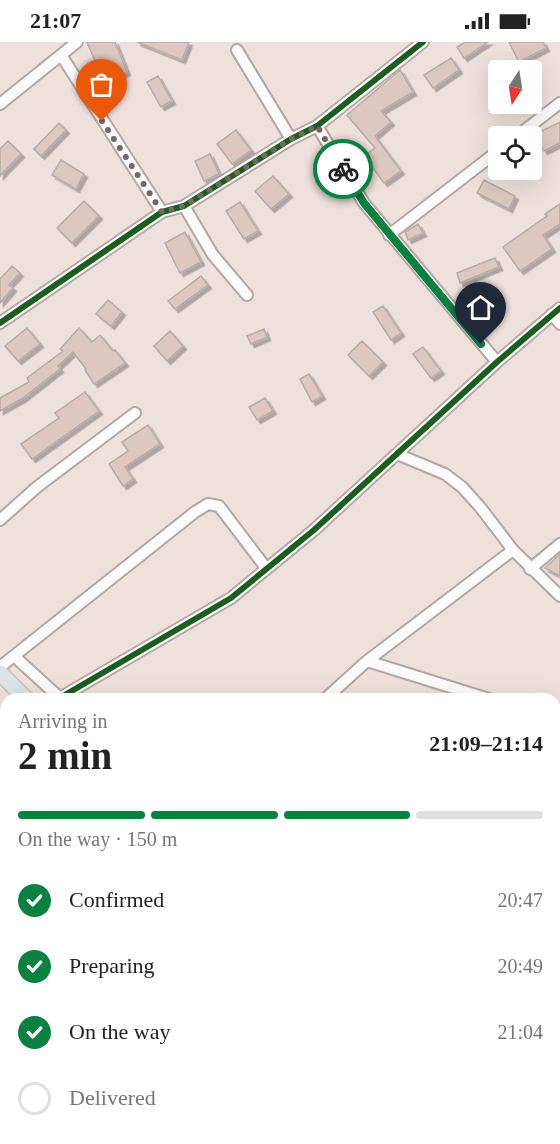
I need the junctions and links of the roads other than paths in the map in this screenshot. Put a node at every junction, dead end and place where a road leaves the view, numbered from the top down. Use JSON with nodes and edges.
{"nodes":[{"id":1,"x":77,"y":42,"type":"edge"},
{"id":2,"x":423,"y":42,"type":"edge"},
{"id":3,"x":237,"y":51,"type":"dead end"},
{"id":4,"x":61,"y":55,"type":"junction"},
{"id":5,"x":560,"y":103,"type":"edge"},
{"id":6,"x":0,"y":104,"type":"edge"},
{"id":7,"x":317,"y":126,"type":"junction"},
{"id":8,"x":530,"y":126,"type":"edge"},
{"id":9,"x":291,"y":139,"type":"junction"},
{"id":10,"x":488,"y":159,"type":"edge"},
{"id":11,"x":184,"y":206,"type":"junction"},
{"id":12,"x":162,"y":212,"type":"junction"},
{"id":13,"x":389,"y":235,"type":"junction"},
{"id":14,"x":247,"y":295,"type":"dead end"},
{"id":15,"x":556,"y":311,"type":"edge"},
{"id":16,"x":0,"y":323,"type":"edge"},
{"id":17,"x":560,"y":324,"type":"edge"},
{"id":18,"x":497,"y":362,"type":"junction"},
{"id":19,"x":135,"y":413,"type":"dead end"},
{"id":20,"x":397,"y":454,"type":"junction"},
{"id":21,"x":0,"y":520,"type":"edge"},
{"id":22,"x":560,"y":544,"type":"edge"},
{"id":23,"x":513,"y":550,"type":"junction"},
{"id":24,"x":266,"y":568,"type":"junction"},
{"id":25,"x":530,"y":569,"type":"junction"},
{"id":26,"x":560,"y":596,"type":"edge"},
{"id":27,"x":14,"y":656,"type":"junction"},
{"id":28,"x":367,"y":661,"type":"junction"},
{"id":29,"x":0,"y":667,"type":"edge"},
{"id":30,"x":0,"y":673,"type":"edge"},
{"id":31,"x":20,"y":693,"type":"edge"},
{"id":32,"x":54,"y":693,"type":"edge"},
{"id":33,"x":70,"y":693,"type":"edge"},
{"id":34,"x":332,"y":693,"type":"edge"},
{"id":35,"x":470,"y":693,"type":"edge"}],
"edges":[{"from":1,"to":4,"type":"street"},
{"from":2,"to":7,"type":"street"},
{"from":3,"to":9,"type":"street"},
{"from":4,"to":6,"type":"street"},
{"from":4,"to":12,"type":"street"},
{"from":5,"to":8,"type":"street"},
{"from":7,"to":9,"type":"street"},
{"from":7,"to":13,"type":"street"},
{"from":9,"to":11,"type":"street"},
{"from":10,"to":13,"type":"street"},
{"from":11,"to":12,"type":"street"},
{"from":11,"to":14,"type":"street"},
{"from":12,"to":16,"type":"street"},
{"from":13,"to":18,"type":"street"},
{"from":15,"to":17,"type":"street"},
{"from":15,"to":18,"type":"street"},
{"from":18,"to":20,"type":"street"},
{"from":19,"to":21,"type":"street"},
{"from":20,"to":23,"type":"street"},
{"from":20,"to":24,"type":"street"},
{"from":22,"to":25,"type":"street"},
{"from":23,"to":25,"type":"street"},
{"from":23,"to":28,"type":"street"},
{"from":24,"to":27,"type":"street"},
{"from":24,"to":33,"type":"street"},
{"from":25,"to":26,"type":"street"},
{"from":27,"to":29,"type":"street"},
{"from":27,"to":32,"type":"street"},
{"from":28,"to":34,"type":"street"},
{"from":28,"to":35,"type":"street"},
{"from":30,"to":31,"type":"main road"}]}
